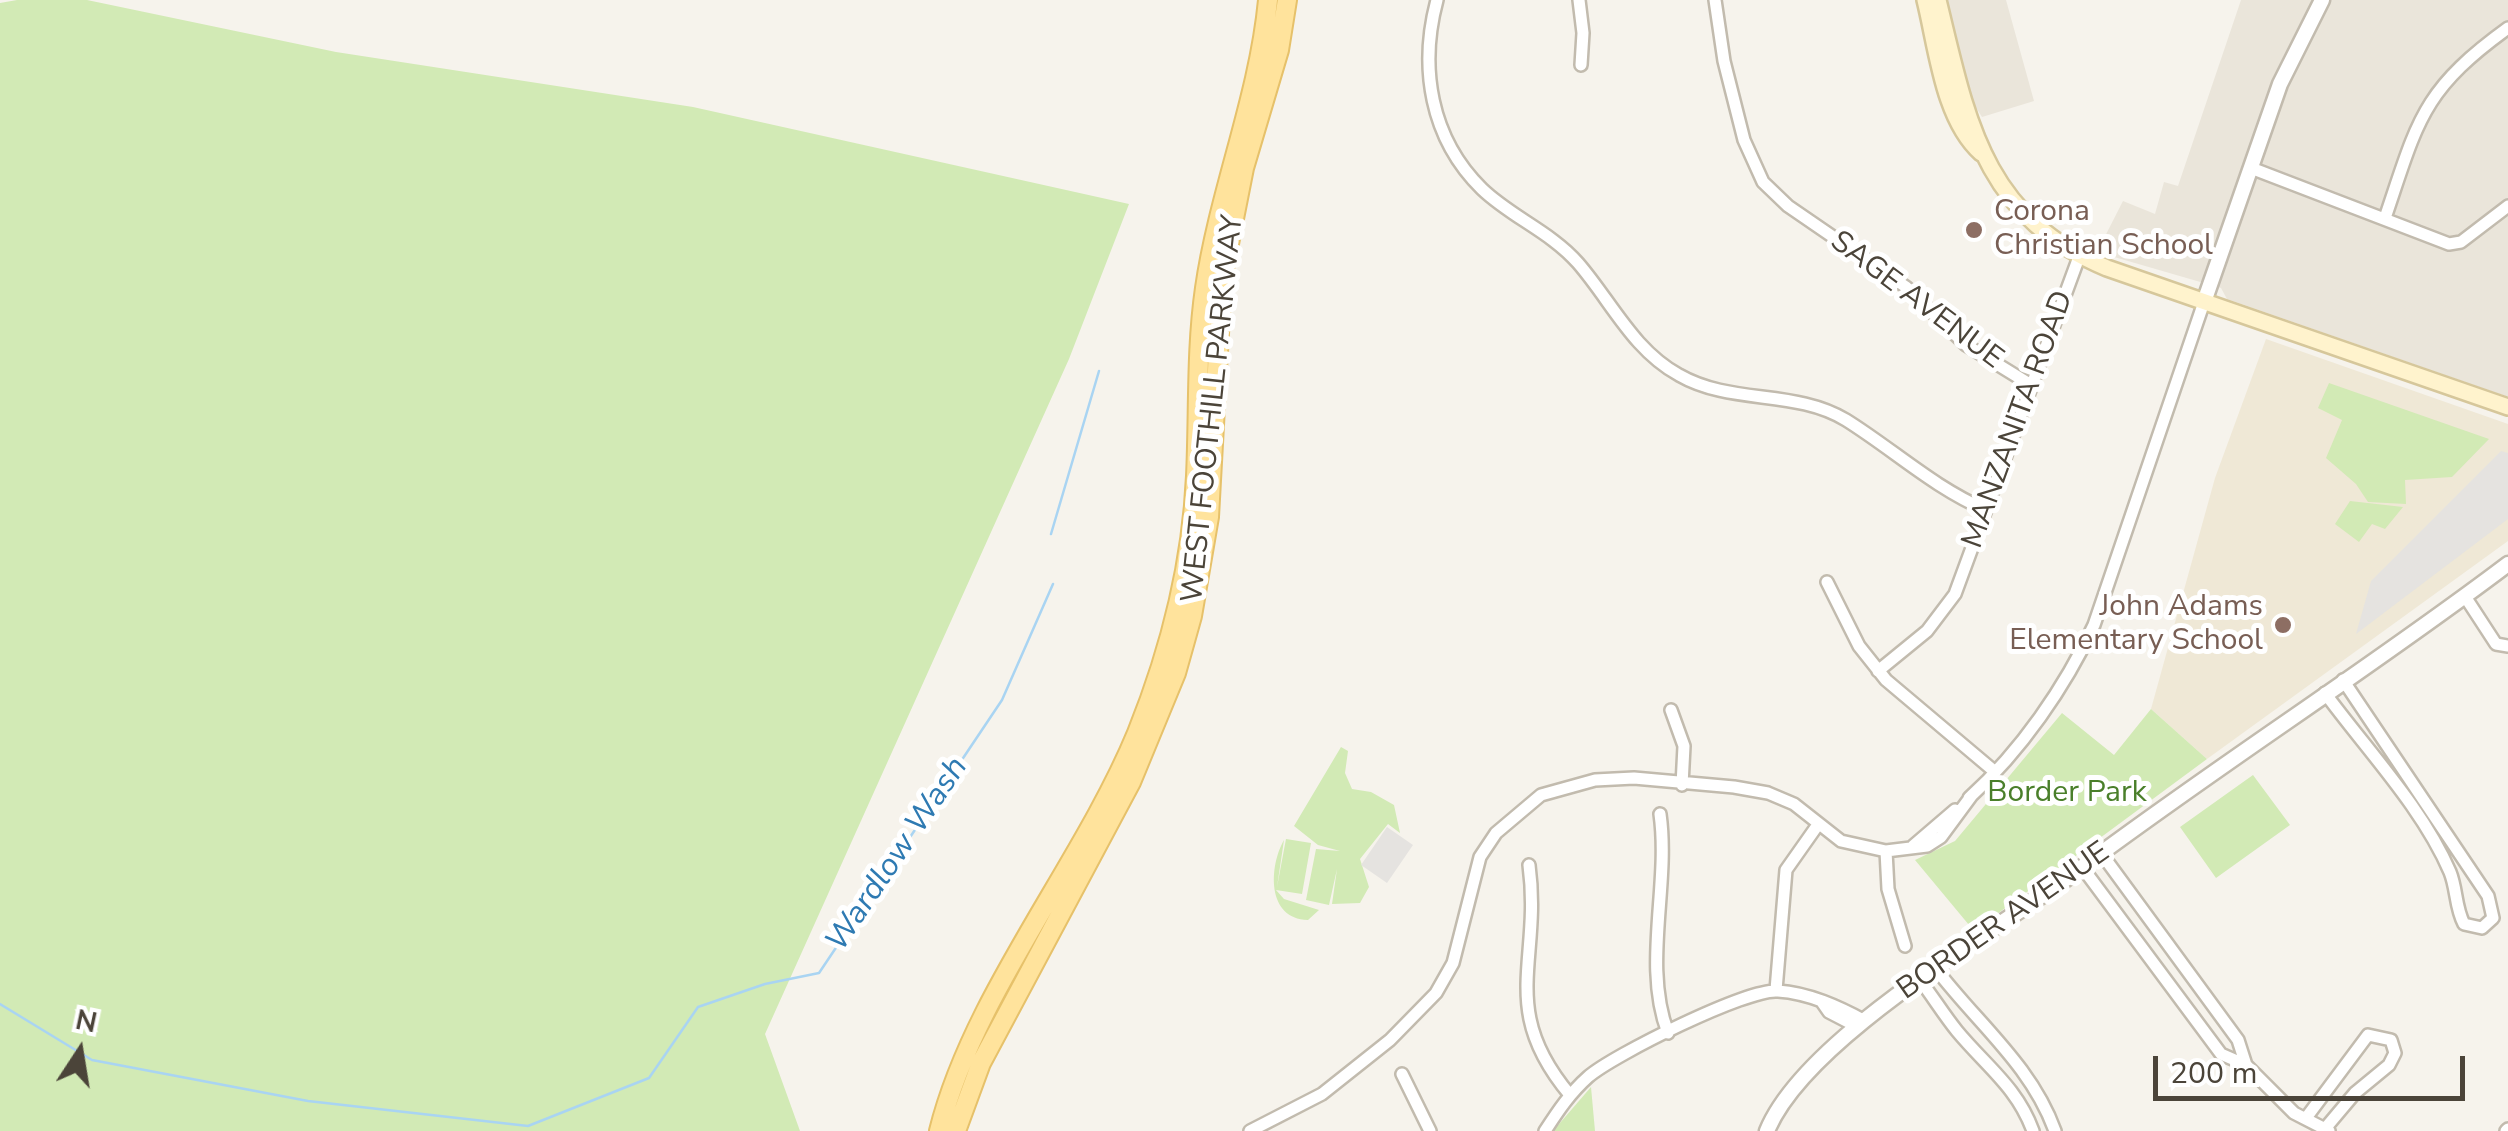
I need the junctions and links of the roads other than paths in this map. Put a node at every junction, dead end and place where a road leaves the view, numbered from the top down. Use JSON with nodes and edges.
{"nodes":[{"id":1,"x":1268,"y":0,"type":"edge"},
{"id":2,"x":1287,"y":0,"type":"edge"},
{"id":3,"x":1436,"y":0,"type":"edge"},
{"id":4,"x":1579,"y":0,"type":"edge"},
{"id":5,"x":1714,"y":0,"type":"edge"},
{"id":6,"x":1925,"y":0,"type":"edge"},
{"id":7,"x":1938,"y":0,"type":"edge"},
{"id":8,"x":2322,"y":0,"type":"edge"},
{"id":9,"x":2508,"y":28,"type":"edge"},
{"id":10,"x":1581,"y":65,"type":"dead end"},
{"id":11,"x":1980,"y":154,"type":"junction"},
{"id":12,"x":2251,"y":168,"type":"junction"},
{"id":13,"x":2508,"y":206,"type":"edge"},
{"id":14,"x":2385,"y":218,"type":"junction"},
{"id":15,"x":2079,"y":257,"type":"junction"},
{"id":16,"x":2204,"y":302,"type":"junction"},
{"id":17,"x":2031,"y":386,"type":"junction"},
{"id":18,"x":2508,"y":407,"type":"edge"},
{"id":19,"x":1986,"y":510,"type":"junction"},
{"id":20,"x":2508,"y":564,"type":"edge"},
{"id":21,"x":1826,"y":582,"type":"dead end"},
{"id":22,"x":2466,"y":598,"type":"junction"},
{"id":23,"x":2508,"y":646,"type":"edge"},
{"id":24,"x":1878,"y":671,"type":"junction"},
{"id":25,"x":2343,"y":680,"type":"junction"},
{"id":26,"x":2324,"y":693,"type":"junction"},
{"id":27,"x":1671,"y":710,"type":"dead end"},
{"id":28,"x":1994,"y":771,"type":"junction"},
{"id":29,"x":1682,"y":785,"type":"junction"},
{"id":30,"x":1660,"y":814,"type":"dead end"},
{"id":31,"x":1818,"y":826,"type":"junction"},
{"id":32,"x":1886,"y":851,"type":"junction"},
{"id":33,"x":2101,"y":853,"type":"junction"},
{"id":34,"x":1529,"y":865,"type":"dead end"},
{"id":35,"x":2082,"y":867,"type":"junction"},
{"id":36,"x":1905,"y":946,"type":"dead end"},
{"id":37,"x":1936,"y":970,"type":"junction"},
{"id":38,"x":1920,"y":980,"type":"junction"},
{"id":39,"x":1776,"y":990,"type":"junction"},
{"id":40,"x":1862,"y":1024,"type":"junction"},
{"id":41,"x":1668,"y":1033,"type":"junction"},
{"id":42,"x":2246,"y":1066,"type":"junction"},
{"id":43,"x":1402,"y":1074,"type":"dead end"},
{"id":44,"x":1570,"y":1095,"type":"junction"},
{"id":45,"x":2306,"y":1118,"type":"junction"},
{"id":46,"x":2326,"y":1130,"type":"edge"},
{"id":47,"x":939,"y":1131,"type":"edge"},
{"id":48,"x":956,"y":1131,"type":"edge"},
{"id":49,"x":1250,"y":1131,"type":"edge"},
{"id":50,"x":1430,"y":1131,"type":"edge"},
{"id":51,"x":1545,"y":1131,"type":"edge"},
{"id":52,"x":1766,"y":1131,"type":"edge"},
{"id":53,"x":2033,"y":1131,"type":"edge"},
{"id":54,"x":2055,"y":1131,"type":"edge"}],
"edges":[{"from":1,"to":47,"type":"main road","name":"WEST FOOTHILL PARKWAY"},
{"from":2,"to":48,"type":"main road","name":"WEST FOOTHILL PARKWAY"},
{"from":3,"to":19,"type":"street"},
{"from":4,"to":10,"type":"street"},
{"from":5,"to":17,"type":"street","name":"SAGE AVENUE"},
{"from":6,"to":11,"type":"main road"},
{"from":7,"to":11,"type":"main road"},
{"from":8,"to":12,"type":"street"},
{"from":9,"to":14,"type":"street"},
{"from":11,"to":15,"type":"main road"},
{"from":12,"to":14,"type":"street"},
{"from":12,"to":16,"type":"street"},
{"from":13,"to":14,"type":"street"},
{"from":15,"to":16,"type":"main road"},
{"from":15,"to":17,"type":"street","name":"MANZANITA ROAD"},
{"from":16,"to":18,"type":"main road"},
{"from":16,"to":28,"type":"street"},
{"from":17,"to":19,"type":"street","name":"MANZANITA ROAD"},
{"from":19,"to":24,"type":"street","name":"MANZANITA ROAD"},
{"from":20,"to":22,"type":"street","name":"BORDER AVENUE"},
{"from":21,"to":24,"type":"street"},
{"from":22,"to":23,"type":"street"},
{"from":22,"to":25,"type":"street","name":"BORDER AVENUE"},
{"from":24,"to":28,"type":"street"},
{"from":25,"to":26,"type":"street","name":"BORDER AVENUE"},
{"from":25,"to":26,"type":"street"},
{"from":26,"to":33,"type":"street","name":"BORDER AVENUE"},
{"from":27,"to":29,"type":"street"},
{"from":28,"to":32,"type":"street"},
{"from":29,"to":31,"type":"street"},
{"from":29,"to":49,"type":"street"},
{"from":30,"to":41,"type":"street"},
{"from":31,"to":32,"type":"street"},
{"from":31,"to":39,"type":"street"},
{"from":32,"to":36,"type":"street"},
{"from":33,"to":35,"type":"street","name":"BORDER AVENUE"},
{"from":33,"to":42,"type":"street"},
{"from":34,"to":44,"type":"street"},
{"from":35,"to":37,"type":"street","name":"BORDER AVENUE"},
{"from":35,"to":42,"type":"street"},
{"from":37,"to":38,"type":"street","name":"BORDER AVENUE"},
{"from":37,"to":54,"type":"street"},
{"from":38,"to":40,"type":"street","name":"BORDER AVENUE"},
{"from":38,"to":53,"type":"street"},
{"from":39,"to":40,"type":"street"},
{"from":39,"to":41,"type":"street"},
{"from":40,"to":52,"type":"street","name":"BORDER AVENUE"},
{"from":41,"to":44,"type":"street"},
{"from":42,"to":45,"type":"street"},
{"from":43,"to":50,"type":"street"},
{"from":44,"to":51,"type":"street"},
{"from":45,"to":46,"type":"street"},
{"from":45,"to":46,"type":"street"}]}
